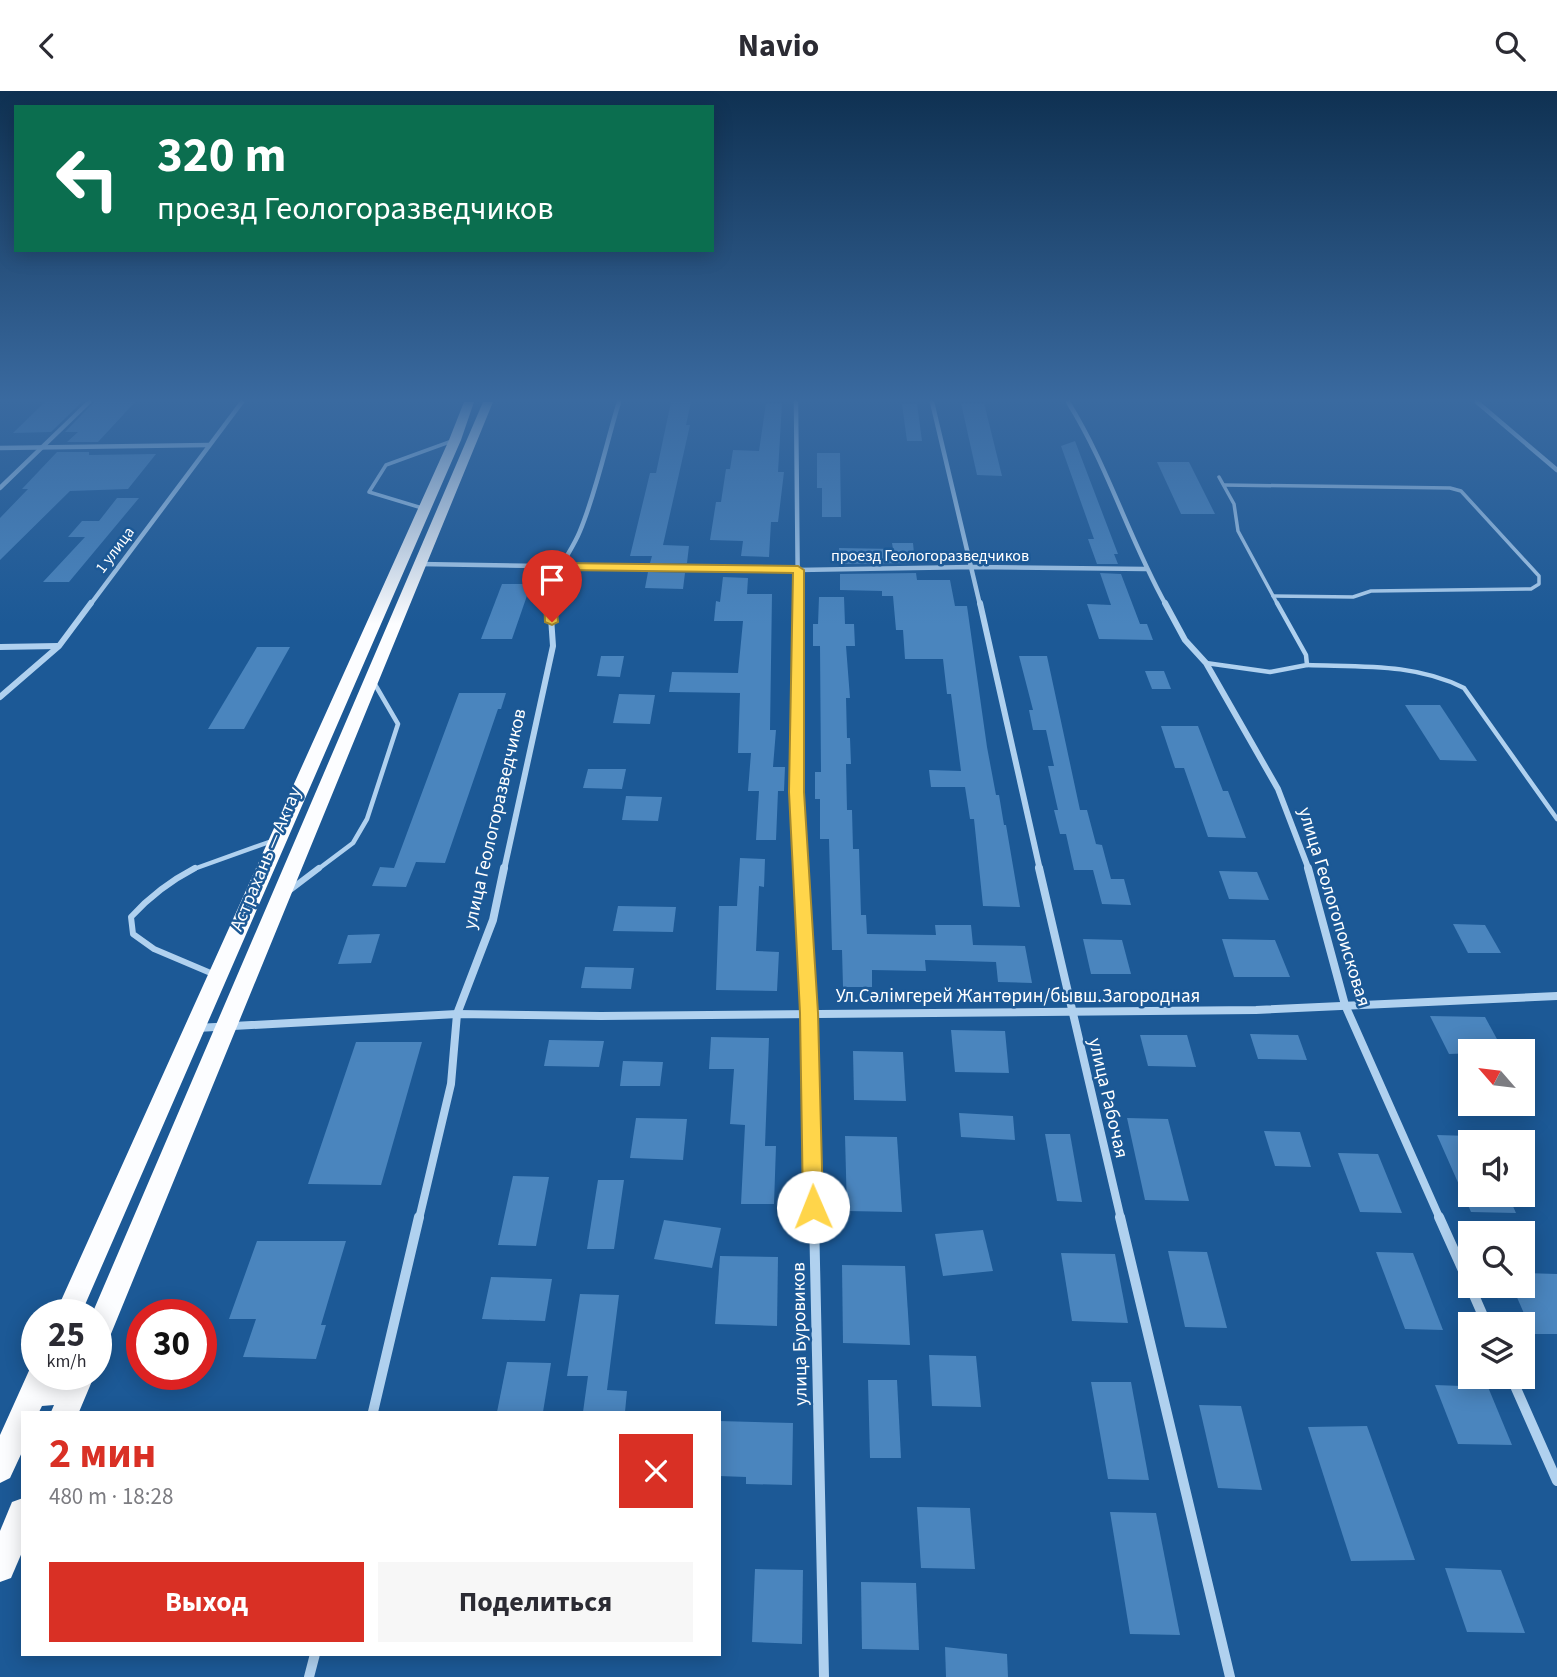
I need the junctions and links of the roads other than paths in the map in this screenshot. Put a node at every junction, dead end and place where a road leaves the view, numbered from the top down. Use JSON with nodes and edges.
{"nodes":[{"id":1,"x":186,"y":476,"type":"edge"},
{"id":2,"x":379,"y":476,"type":"edge"},
{"id":3,"x":439,"y":476,"type":"edge"},
{"id":4,"x":456,"y":476,"type":"edge"},
{"id":5,"x":597,"y":476,"type":"edge"},
{"id":6,"x":797,"y":476,"type":"edge"},
{"id":7,"x":950,"y":476,"type":"edge"},
{"id":8,"x":1107,"y":476,"type":"edge"},
{"id":9,"x":1219,"y":477,"type":"dead end"},
{"id":10,"x":1224,"y":485,"type":"junction"},
{"id":11,"x":424,"y":509,"type":"junction"},
{"id":12,"x":419,"y":564,"type":"junction"},
{"id":13,"x":559,"y":567,"type":"junction"},
{"id":14,"x":972,"y":567,"type":"junction"},
{"id":15,"x":1146,"y":569,"type":"junction"},
{"id":16,"x":798,"y":570,"type":"junction"},
{"id":17,"x":1273,"y":596,"type":"junction"},
{"id":18,"x":59,"y":646,"type":"junction"},
{"id":19,"x":0,"y":647,"type":"edge"},
{"id":20,"x":1206,"y":663,"type":"junction"},
{"id":21,"x":1307,"y":665,"type":"junction"},
{"id":22,"x":372,"y":678,"type":"junction"},
{"id":23,"x":0,"y":697,"type":"edge"},
{"id":24,"x":1557,"y":820,"type":"edge"},
{"id":25,"x":278,"y":838,"type":"junction"},
{"id":26,"x":280,"y":897,"type":"junction"},
{"id":27,"x":217,"y":975,"type":"junction"},
{"id":28,"x":1557,"y":996,"type":"edge"},
{"id":29,"x":1345,"y":1005,"type":"junction"},
{"id":30,"x":1071,"y":1010,"type":"junction"},
{"id":31,"x":809,"y":1013,"type":"junction"},
{"id":32,"x":457,"y":1014,"type":"junction"},
{"id":33,"x":228,"y":1025,"type":"junction"},
{"id":34,"x":194,"y":1028,"type":"junction"},
{"id":35,"x":1458,"y":1259,"type":"edge"},
{"id":36,"x":75,"y":1299,"type":"edge"},
{"id":37,"x":112,"y":1299,"type":"edge"},
{"id":38,"x":1516,"y":1389,"type":"edge"},
{"id":39,"x":73,"y":1392,"type":"edge"},
{"id":40,"x":31,"y":1399,"type":"edge"},
{"id":41,"x":373,"y":1411,"type":"edge"},
{"id":42,"x":21,"y":1421,"type":"edge"},
{"id":43,"x":0,"y":1468,"type":"edge"},
{"id":44,"x":1557,"y":1481,"type":"edge"},
{"id":45,"x":21,"y":1518,"type":"edge"},
{"id":46,"x":0,"y":1567,"type":"edge"},
{"id":47,"x":314,"y":1656,"type":"edge"},
{"id":48,"x":309,"y":1677,"type":"edge"},
{"id":49,"x":824,"y":1677,"type":"edge"},
{"id":50,"x":1230,"y":1677,"type":"edge"}],
"edges":[{"from":1,"to":18,"type":"street","name":"1 улица"},
{"from":2,"to":11,"type":"lane"},
{"from":3,"to":11,"type":"highway","name":"Астрахань — Актау"},
{"from":4,"to":12,"type":"highway","name":"Астрахань — Актау"},
{"from":5,"to":13,"type":"street","name":"улица Геологоразведчиков"},
{"from":6,"to":16,"type":"street","name":"улица Буровиков"},
{"from":7,"to":14,"type":"street","name":"улица Рабочая"},
{"from":8,"to":15,"type":"street","name":"улица Геологопоисковая"},
{"from":9,"to":10,"type":"lane"},
{"from":10,"to":17,"type":"lane"},
{"from":10,"to":17,"type":"lane"},
{"from":11,"to":25,"type":"highway","name":"Астрахань — Актау"},
{"from":12,"to":13,"type":"street","name":"проезд Геологоразведчиков"},
{"from":12,"to":22,"type":"highway","name":"Астрахань — Актау"},
{"from":13,"to":16,"type":"street","name":"проезд Геологоразведчиков"},
{"from":13,"to":32,"type":"street","name":"улица Геологоразведчиков"},
{"from":14,"to":15,"type":"street","name":"проезд Геологоразведчиков"},
{"from":14,"to":16,"type":"street","name":"проезд Геологоразведчиков"},
{"from":14,"to":30,"type":"street","name":"улица Рабочая"},
{"from":15,"to":20,"type":"street","name":"улица Геологопоисковая"},
{"from":16,"to":31,"type":"street","name":"улица Буровиков"},
{"from":17,"to":21,"type":"lane"},
{"from":18,"to":19,"type":"street"},
{"from":18,"to":23,"type":"street","name":"1 улица"},
{"from":20,"to":21,"type":"lane"},
{"from":20,"to":29,"type":"street","name":"улица Геологопоисковая"},
{"from":21,"to":24,"type":"lane"},
{"from":22,"to":26,"type":"highway","name":"Астрахань — Актау"},
{"from":22,"to":26,"type":"lane"},
{"from":25,"to":27,"type":"highway","name":"Астрахань — Актау"},
{"from":25,"to":27,"type":"lane"},
{"from":26,"to":33,"type":"highway","name":"Астрахань — Актау"},
{"from":27,"to":34,"type":"highway","name":"Астрахань — Актау"},
{"from":28,"to":29,"type":"street","name":"Ул.Сәлімгерей Жантөрин/бывш.Загородная"},
{"from":29,"to":30,"type":"street","name":"Ул.Сәлімгерей Жантөрин/бывш.Загородная"},
{"from":29,"to":35,"type":"street","name":"улица Геологопоисковая"},
{"from":30,"to":31,"type":"street","name":"Ул.Сәлімгерей Жантөрин/бывш.Загородная"},
{"from":30,"to":50,"type":"street","name":"улица Рабочая"},
{"from":31,"to":32,"type":"street","name":"Ул.Сәлімгерей Жантөрин/бывш.Загородная"},
{"from":31,"to":49,"type":"street","name":"улица Буровиков"},
{"from":32,"to":33,"type":"street","name":"Ул.Сәлімгерей Жантөрин/бывш.Загородная"},
{"from":32,"to":41,"type":"street","name":"улица Геологоразведчиков"},
{"from":33,"to":34,"type":"street","name":"Ул.Сәлімгерей Жантөрин/бывш.Загородная"},
{"from":33,"to":37,"type":"highway","name":"Астрахань — Актау"},
{"from":34,"to":36,"type":"highway","name":"Астрахань — Актау"},
{"from":38,"to":44,"type":"street"},
{"from":39,"to":40,"type":"highway"},
{"from":42,"to":43,"type":"highway"},
{"from":45,"to":46,"type":"highway"},
{"from":47,"to":48,"type":"street"}]}
